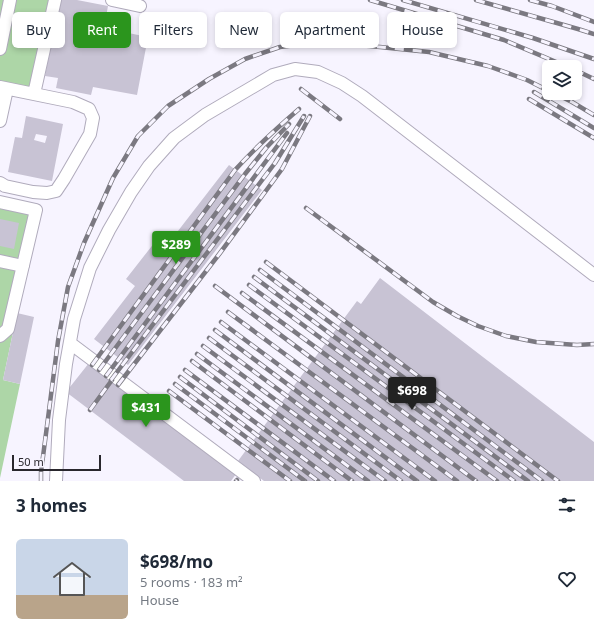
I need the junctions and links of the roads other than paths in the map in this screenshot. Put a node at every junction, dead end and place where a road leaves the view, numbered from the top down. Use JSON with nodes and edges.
{"nodes":[{"id":1,"x":10,"y":0,"type":"edge"},
{"id":2,"x":55,"y":0,"type":"edge"},
{"id":3,"x":112,"y":0,"type":"edge"},
{"id":4,"x":140,"y":6,"type":"dead end"},
{"id":5,"x":0,"y":49,"type":"edge"},
{"id":6,"x":4,"y":88,"type":"edge"},
{"id":7,"x":34,"y":94,"type":"junction"},
{"id":8,"x":0,"y":121,"type":"edge"},
{"id":9,"x":0,"y":183,"type":"edge"},
{"id":10,"x":0,"y":202,"type":"edge"},
{"id":11,"x":0,"y":261,"type":"edge"},
{"id":12,"x":23,"y":266,"type":"junction"},
{"id":13,"x":594,"y":275,"type":"edge"},
{"id":14,"x":0,"y":336,"type":"edge"},
{"id":15,"x":70,"y":343,"type":"junction"},
{"id":16,"x":56,"y":481,"type":"edge"},
{"id":17,"x":254,"y":481,"type":"edge"}],
"edges":[{"from":1,"to":5,"type":"lane"},
{"from":2,"to":7,"type":"lane"},
{"from":3,"to":4,"type":"lane"},
{"from":6,"to":7,"type":"lane"},
{"from":6,"to":8,"type":"lane"},
{"from":7,"to":9,"type":"lane"},
{"from":10,"to":12,"type":"lane"},
{"from":11,"to":12,"type":"lane"},
{"from":12,"to":14,"type":"lane"},
{"from":13,"to":15,"type":"lane"},
{"from":15,"to":16,"type":"lane"},
{"from":15,"to":17,"type":"lane"}]}
